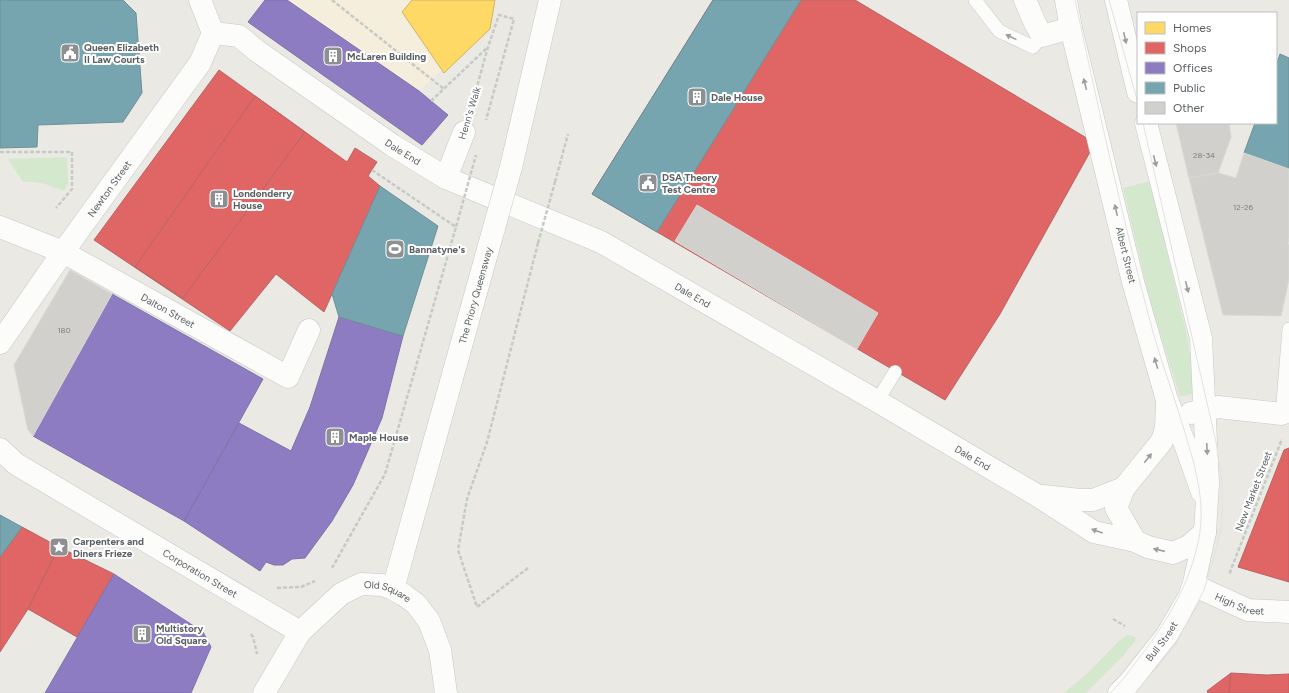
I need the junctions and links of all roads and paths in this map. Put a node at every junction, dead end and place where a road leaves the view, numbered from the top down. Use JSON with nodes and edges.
{"nodes":[{"id":1,"x":200,"y":0,"type":"edge"},
{"id":2,"x":332,"y":0,"type":"edge"},
{"id":3,"x":550,"y":0,"type":"edge"},
{"id":4,"x":975,"y":0,"type":"edge"},
{"id":5,"x":1025,"y":0,"type":"edge"},
{"id":6,"x":1066,"y":0,"type":"edge"},
{"id":7,"x":1116,"y":0,"type":"edge"},
{"id":8,"x":1071,"y":28,"type":"junction"},
{"id":9,"x":213,"y":33,"type":"junction"},
{"id":10,"x":1042,"y":36,"type":"junction"},
{"id":11,"x":488,"y":47,"type":"junction"},
{"id":12,"x":1137,"y":88,"type":"edge"},
{"id":13,"x":444,"y":89,"type":"junction"},
{"id":14,"x":431,"y":101,"type":"dead end"},
{"id":15,"x":1146,"y":124,"type":"edge"},
{"id":16,"x":568,"y":134,"type":"dead end"},
{"id":17,"x":476,"y":135,"type":"junction"},
{"id":18,"x":0,"y":152,"type":"edge"},
{"id":19,"x":372,"y":170,"type":"dead end"},
{"id":20,"x":446,"y":178,"type":"junction"},
{"id":21,"x":56,"y":208,"type":"dead end"},
{"id":22,"x":0,"y":227,"type":"edge"},
{"id":23,"x":456,"y":227,"type":"junction"},
{"id":24,"x":63,"y":252,"type":"junction"},
{"id":25,"x":1289,"y":329,"type":"edge"},
{"id":26,"x":309,"y":330,"type":"dead end"},
{"id":27,"x":0,"y":343,"type":"edge"},
{"id":28,"x":895,"y":372,"type":"dead end"},
{"id":29,"x":877,"y":401,"type":"junction"},
{"id":30,"x":1171,"y":409,"type":"junction"},
{"id":31,"x":1205,"y":410,"type":"junction"},
{"id":32,"x":1285,"y":415,"type":"edge"},
{"id":33,"x":0,"y":449,"type":"edge"},
{"id":34,"x":1124,"y":488,"type":"junction"},
{"id":35,"x":1038,"y":496,"type":"junction"},
{"id":36,"x":1207,"y":504,"type":"junction"},
{"id":37,"x":1205,"y":532,"type":"junction"},
{"id":38,"x":1135,"y":541,"type":"junction"},
{"id":39,"x":528,"y":568,"type":"dead end"},
{"id":40,"x":332,"y":569,"type":"dead end"},
{"id":41,"x":1230,"y":572,"type":"dead end"},
{"id":42,"x":322,"y":578,"type":"dead end"},
{"id":43,"x":1194,"y":583,"type":"junction"},
{"id":44,"x":271,"y":588,"type":"dead end"},
{"id":45,"x":394,"y":589,"type":"junction"},
{"id":46,"x":1289,"y":612,"type":"edge"},
{"id":47,"x":1113,"y":619,"type":"dead end"},
{"id":48,"x":1126,"y":626,"type":"dead end"},
{"id":49,"x":300,"y":632,"type":"junction"},
{"id":50,"x":249,"y":633,"type":"dead end"},
{"id":51,"x":265,"y":690,"type":"edge"},
{"id":52,"x":446,"y":693,"type":"edge"},
{"id":53,"x":1119,"y":693,"type":"edge"}],
"edges":[{"from":1,"to":9,"type":"street"},
{"from":2,"to":13,"type":"path"},
{"from":3,"to":45,"type":"street","name":"The Priory Queensway","bridge":true},
{"from":10,"to":4,"type":"lane","one_way":true},
{"from":5,"to":10,"type":"street"},
{"from":6,"to":8,"type":"street","name":"Albert Street"},
{"from":7,"to":12,"type":"street","one_way":true},
{"from":8,"to":10,"type":"street"},
{"from":30,"to":8,"type":"street","name":"Albert Street","one_way":true},
{"from":9,"to":20,"type":"street","name":"Dale End"},
{"from":9,"to":24,"type":"street","name":"Newton Street"},
{"from":11,"to":13,"type":"path"},
{"from":11,"to":17,"type":"path","name":"Henn's Walk"},
{"from":11,"to":17,"type":"path","name":"Henn's Walk"},
{"from":13,"to":14,"type":"path"},
{"from":15,"to":31,"type":"street","name":"Albert Street","one_way":true},
{"from":16,"to":39,"type":"path","bridge":true},
{"from":17,"to":20,"type":"street","name":"Henn's Walk"},
{"from":17,"to":23,"type":"path","bridge":true},
{"from":18,"to":21,"type":"path"},
{"from":19,"to":23,"type":"path","bridge":true},
{"from":20,"to":29,"type":"street","name":"Dale End"},
{"from":22,"to":24,"type":"street","name":"Dalton Street"},
{"from":23,"to":40,"type":"path"},
{"from":24,"to":26,"type":"street","name":"Dalton Street"},
{"from":24,"to":27,"type":"street","name":"Newton Street"},
{"from":25,"to":32,"type":"lane"},
{"from":28,"to":29,"type":"lane"},
{"from":29,"to":35,"type":"street","name":"Dale End"},
{"from":30,"to":31,"type":"street"},
{"from":34,"to":30,"type":"street","one_way":true},
{"from":30,"to":36,"type":"street","name":"Albert Street"},
{"from":31,"to":32,"type":"street"},
{"from":31,"to":36,"type":"street","name":"Albert Street","one_way":true},
{"from":32,"to":41,"type":"path","name":"New Market Street"},
{"from":33,"to":49,"type":"street","name":"Corporation Street"},
{"from":34,"to":35,"type":"street"},
{"from":34,"to":38,"type":"street"},
{"from":38,"to":35,"type":"street","name":"Dale End","one_way":true},
{"from":36,"to":37,"type":"street","name":"Albert Street"},
{"from":37,"to":38,"type":"street","name":"Dale End","one_way":true},
{"from":37,"to":43,"type":"street","name":"Albert Street"},
{"from":42,"to":44,"type":"path"},
{"from":43,"to":46,"type":"street","name":"High Street"},
{"from":43,"to":53,"type":"street","name":"Bull Street"},
{"from":45,"to":49,"type":"street","name":"Old Square"},
{"from":45,"to":52,"type":"street","name":"Old Square"},
{"from":47,"to":48,"type":"path"},
{"from":49,"to":51,"type":"street","name":"Old Square"},
{"from":50,"to":51,"type":"path"}]}
